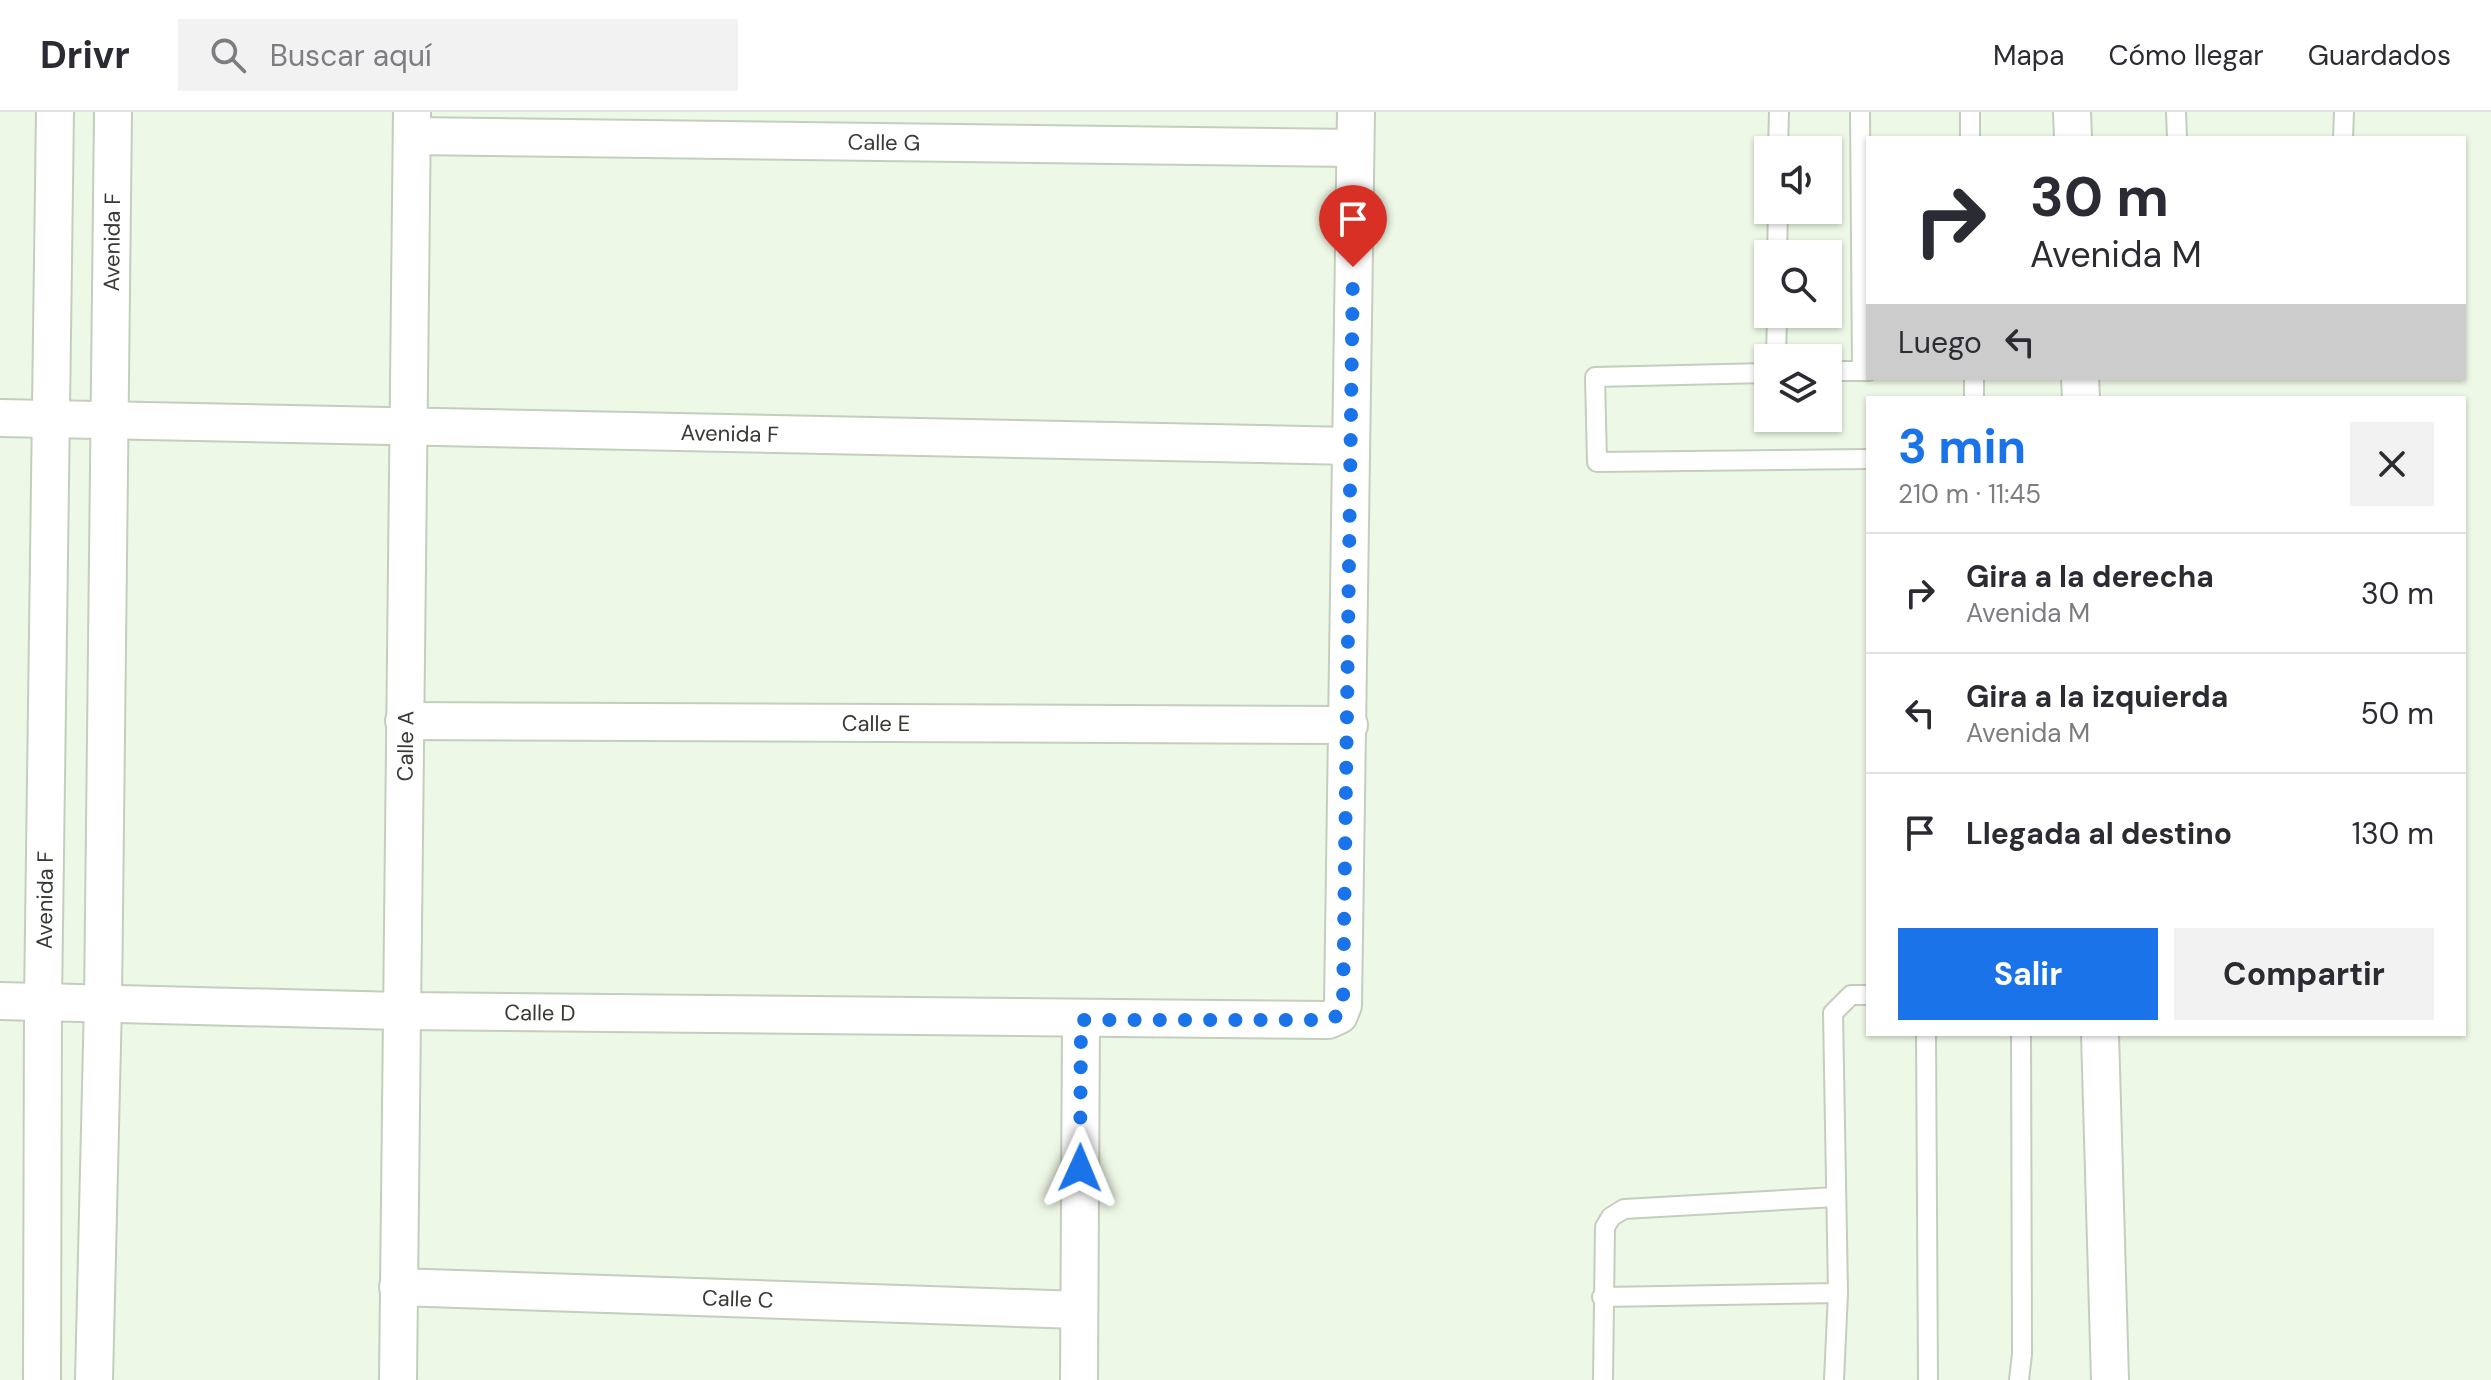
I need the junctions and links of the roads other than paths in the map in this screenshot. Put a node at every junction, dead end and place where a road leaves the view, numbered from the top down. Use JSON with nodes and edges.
{"nodes":[{"id":1,"x":55,"y":112,"type":"edge"},
{"id":2,"x":113,"y":112,"type":"edge"},
{"id":3,"x":1356,"y":112,"type":"edge"},
{"id":4,"x":1779,"y":112,"type":"edge"},
{"id":5,"x":1860,"y":112,"type":"edge"},
{"id":6,"x":1970,"y":112,"type":"edge"},
{"id":7,"x":2072,"y":112,"type":"edge"},
{"id":8,"x":2176,"y":112,"type":"edge"},
{"id":9,"x":2344,"y":112,"type":"edge"},
{"id":10,"x":412,"y":124,"type":"edge"},
{"id":11,"x":1778,"y":136,"type":"edge"},
{"id":12,"x":1970,"y":136,"type":"edge"},
{"id":13,"x":2073,"y":136,"type":"edge"},
{"id":14,"x":2177,"y":136,"type":"edge"},
{"id":15,"x":2343,"y":136,"type":"edge"},
{"id":16,"x":1355,"y":148,"type":"junction"},
{"id":17,"x":1842,"y":371,"type":"edge"},
{"id":18,"x":1865,"y":371,"type":"edge"},
{"id":19,"x":1754,"y":373,"type":"edge"},
{"id":20,"x":0,"y":418,"type":"edge"},
{"id":21,"x":51,"y":419,"type":"junction"},
{"id":22,"x":109,"y":420,"type":"junction"},
{"id":23,"x":411,"y":429,"type":"junction"},
{"id":24,"x":1351,"y":446,"type":"junction"},
{"id":25,"x":1866,"y":459,"type":"edge"},
{"id":26,"x":404,"y":721,"type":"junction"},
{"id":27,"x":1349,"y":725,"type":"junction"},
{"id":28,"x":1866,"y":995,"type":"edge"},
{"id":29,"x":0,"y":1001,"type":"edge"},
{"id":30,"x":43,"y":1002,"type":"junction"},
{"id":31,"x":103,"y":1003,"type":"junction"},
{"id":32,"x":400,"y":1011,"type":"junction"},
{"id":33,"x":1081,"y":1020,"type":"junction"},
{"id":34,"x":1926,"y":1036,"type":"edge"},
{"id":35,"x":2021,"y":1036,"type":"edge"},
{"id":36,"x":2100,"y":1036,"type":"edge"},
{"id":37,"x":1836,"y":1197,"type":"junction"},
{"id":38,"x":398,"y":1287,"type":"junction"},
{"id":39,"x":1838,"y":1293,"type":"junction"},
{"id":40,"x":1602,"y":1297,"type":"junction"},
{"id":41,"x":1079,"y":1310,"type":"junction"},
{"id":42,"x":42,"y":1380,"type":"edge"},
{"id":43,"x":94,"y":1380,"type":"edge"},
{"id":44,"x":398,"y":1380,"type":"edge"},
{"id":45,"x":1079,"y":1380,"type":"edge"},
{"id":46,"x":1603,"y":1380,"type":"edge"},
{"id":47,"x":1834,"y":1380,"type":"edge"},
{"id":48,"x":1928,"y":1380,"type":"edge"},
{"id":49,"x":2019,"y":1380,"type":"edge"},
{"id":50,"x":2110,"y":1380,"type":"edge"}],
"edges":[{"from":1,"to":21,"type":"street","name":"Avenida F"},
{"from":2,"to":22,"type":"street","name":"Avenida F"},
{"from":3,"to":16,"type":"street"},
{"from":4,"to":11,"type":"lane"},
{"from":5,"to":18,"type":"lane"},
{"from":6,"to":12,"type":"lane"},
{"from":7,"to":13,"type":"street"},
{"from":8,"to":14,"type":"lane"},
{"from":9,"to":15,"type":"lane"},
{"from":10,"to":16,"type":"street","name":"Calle G"},
{"from":10,"to":23,"type":"street","name":"Calle A"},
{"from":16,"to":24,"type":"street"},
{"from":17,"to":18,"type":"lane"},
{"from":19,"to":25,"type":"lane"},
{"from":20,"to":21,"type":"street","name":"Avenida F"},
{"from":21,"to":22,"type":"street","name":"Avenida F"},
{"from":21,"to":30,"type":"street","name":"Avenida F"},
{"from":22,"to":23,"type":"street","name":"Avenida F"},
{"from":22,"to":31,"type":"street","name":"Avenida F"},
{"from":23,"to":24,"type":"street","name":"Avenida F"},
{"from":23,"to":26,"type":"street","name":"Calle A"},
{"from":24,"to":27,"type":"street"},
{"from":26,"to":27,"type":"street","name":"Calle E"},
{"from":26,"to":32,"type":"street","name":"Calle A"},
{"from":27,"to":33,"type":"street","name":"Calle D"},
{"from":28,"to":37,"type":"lane"},
{"from":29,"to":30,"type":"street","name":"Calle D"},
{"from":30,"to":31,"type":"street","name":"Calle D"},
{"from":30,"to":42,"type":"street","name":"Avenida F"},
{"from":31,"to":32,"type":"street","name":"Calle D"},
{"from":31,"to":43,"type":"street","name":"Avenida F"},
{"from":32,"to":33,"type":"street","name":"Calle D"},
{"from":32,"to":38,"type":"street","name":"Calle A"},
{"from":33,"to":41,"type":"street"},
{"from":34,"to":48,"type":"lane"},
{"from":35,"to":49,"type":"lane"},
{"from":36,"to":50,"type":"street"},
{"from":37,"to":39,"type":"lane"},
{"from":37,"to":40,"type":"lane"},
{"from":38,"to":41,"type":"street","name":"Calle C"},
{"from":38,"to":44,"type":"street","name":"Calle A"},
{"from":39,"to":40,"type":"lane"},
{"from":39,"to":47,"type":"lane"},
{"from":40,"to":46,"type":"lane"},
{"from":41,"to":45,"type":"street"}]}
